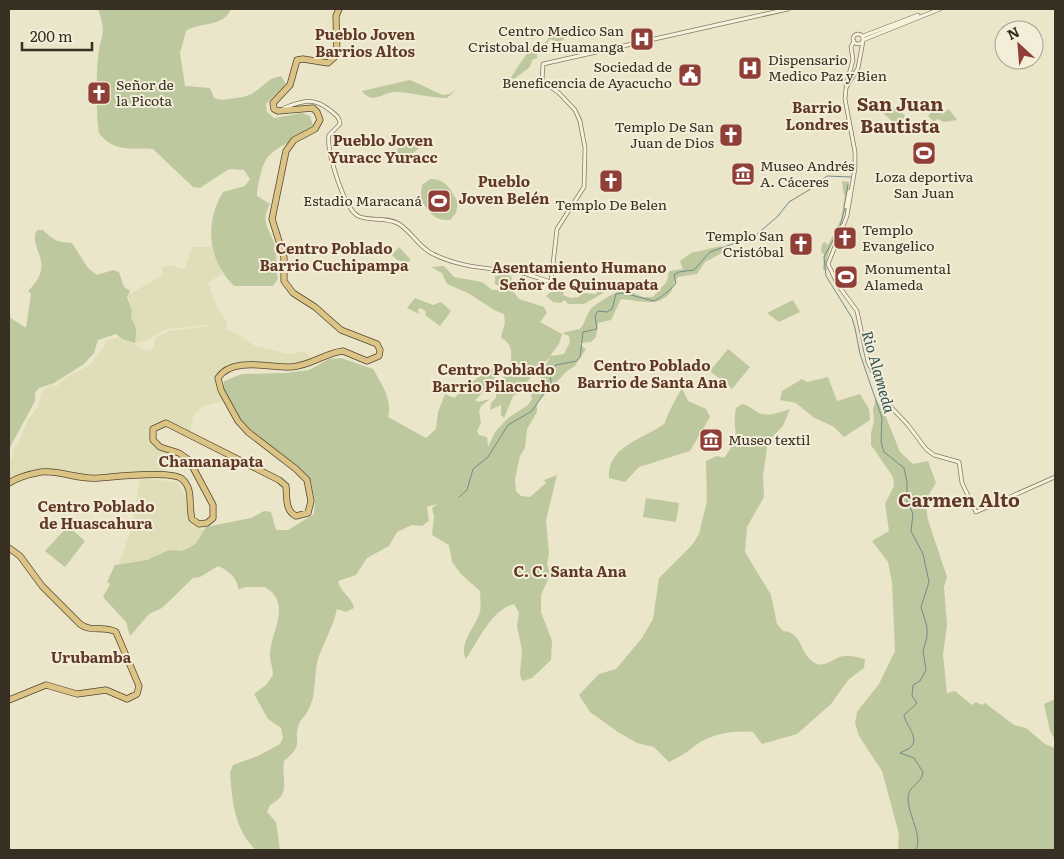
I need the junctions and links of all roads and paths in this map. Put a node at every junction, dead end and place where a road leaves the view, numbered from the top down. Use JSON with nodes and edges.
{"nodes":[{"id":1,"x":339,"y":9,"type":"edge"},
{"id":2,"x":788,"y":9,"type":"edge"},
{"id":3,"x":936,"y":9,"type":"edge"},
{"id":4,"x":940,"y":9,"type":"edge"},
{"id":5,"x":863,"y":39,"type":"junction"},
{"id":6,"x":854,"y":41,"type":"junction"},
{"id":7,"x":849,"y":80,"type":"junction"},
{"id":8,"x":278,"y":111,"type":"junction"},
{"id":9,"x":1055,"y":477,"type":"edge"},
{"id":10,"x":9,"y":483,"type":"edge"},
{"id":11,"x":9,"y":548,"type":"edge"},
{"id":12,"x":9,"y":700,"type":"edge"}],
"edges":[{"from":1,"to":8,"type":"highway"},
{"from":2,"to":8,"type":"street"},
{"from":3,"to":5,"type":"street"},
{"from":4,"to":5,"type":"street"},
{"from":5,"to":6,"type":"street"},
{"from":5,"to":6,"type":"street"},
{"from":5,"to":7,"type":"street"},
{"from":6,"to":7,"type":"street"},
{"from":7,"to":9,"type":"street"},
{"from":8,"to":10,"type":"highway"},
{"from":11,"to":12,"type":"highway"}]}
